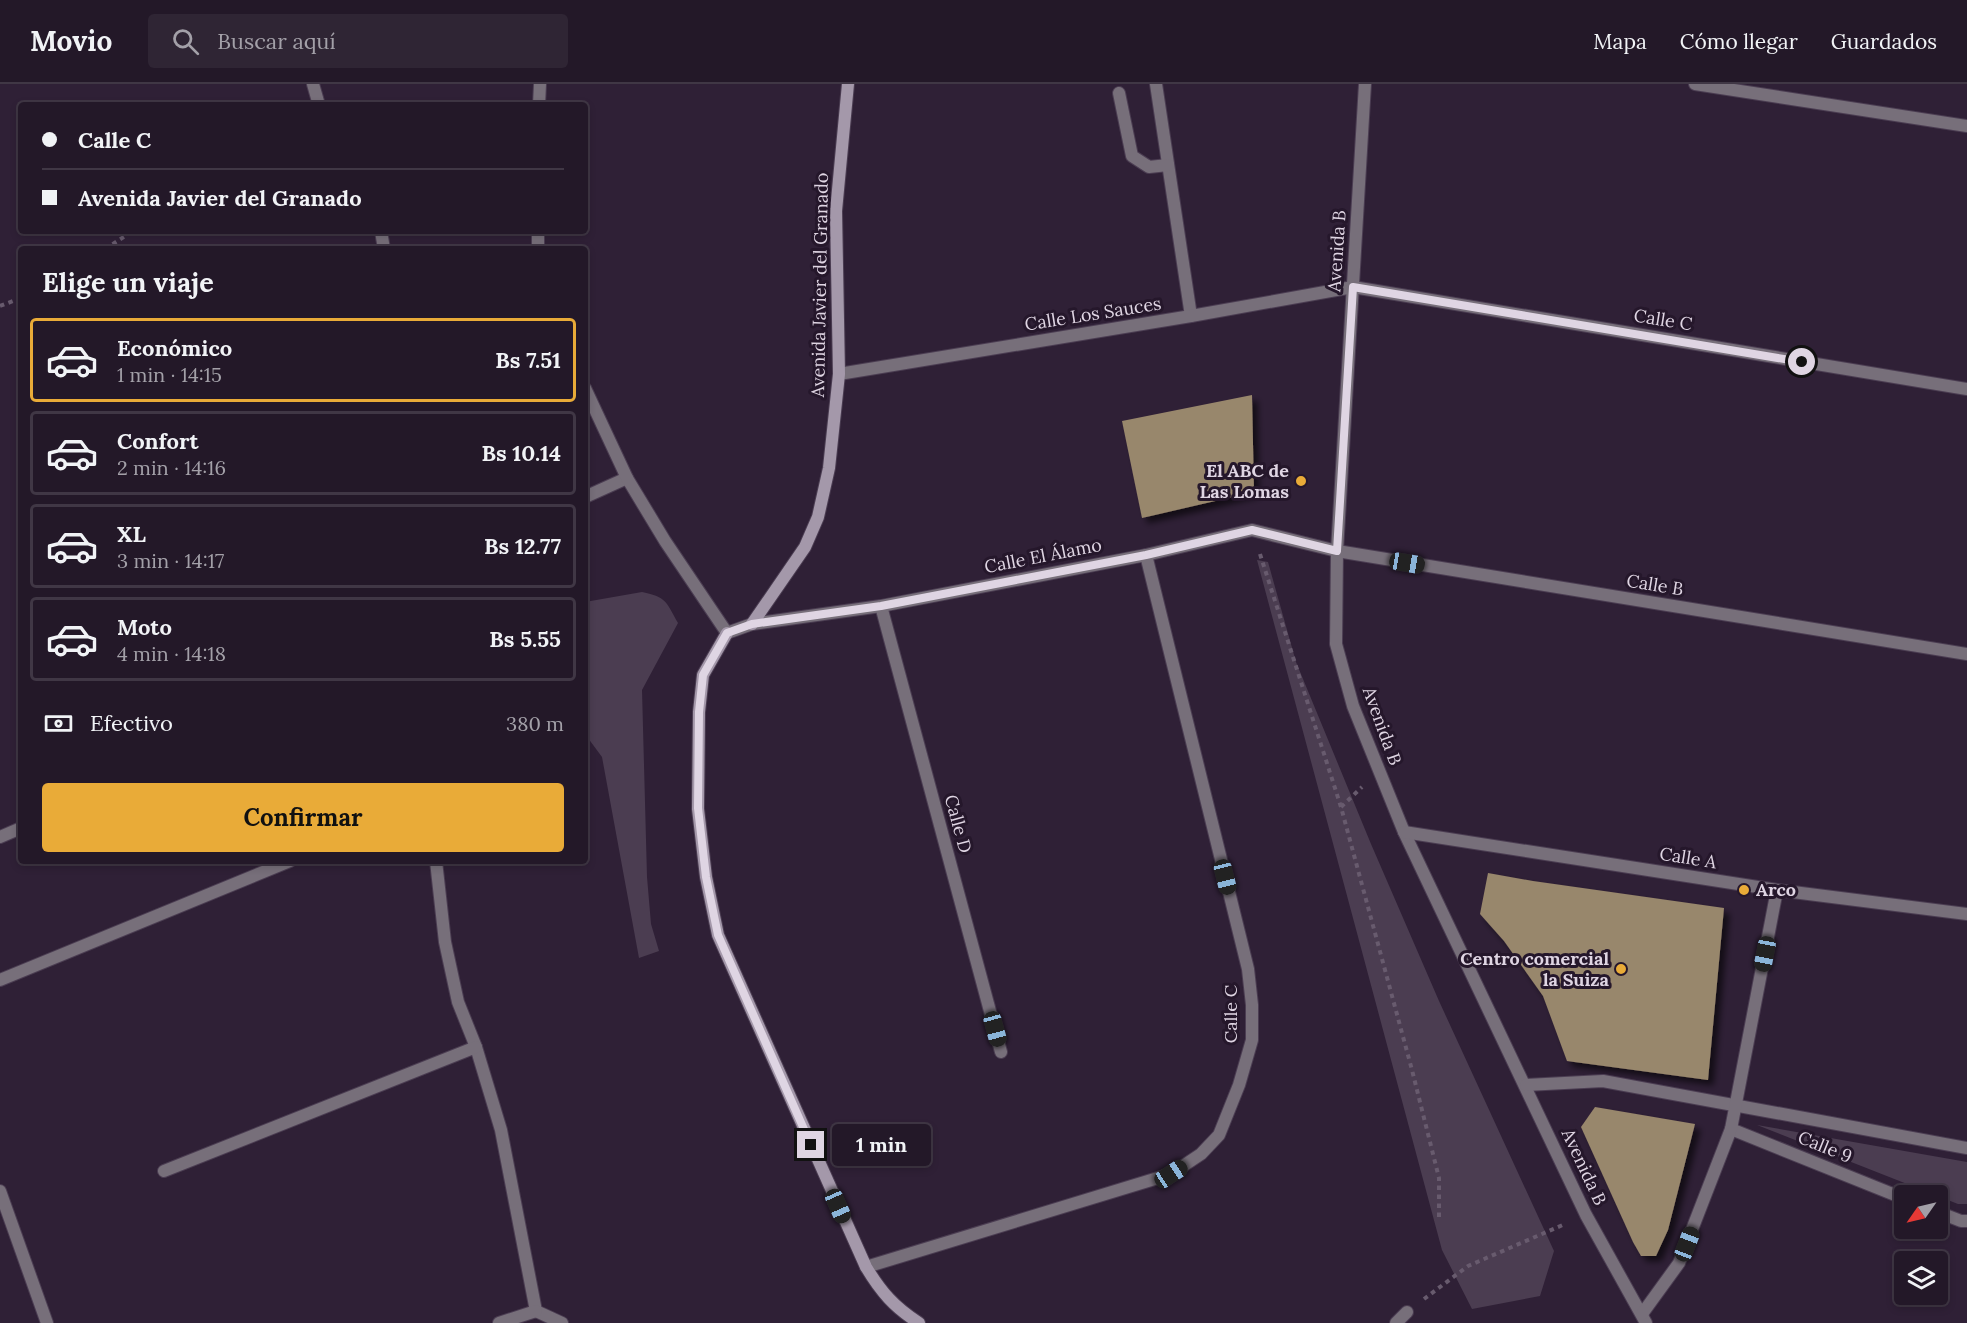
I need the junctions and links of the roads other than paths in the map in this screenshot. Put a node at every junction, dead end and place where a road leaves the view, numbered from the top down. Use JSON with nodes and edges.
{"nodes":[{"id":1,"x":313,"y":84,"type":"edge"},
{"id":2,"x":540,"y":84,"type":"edge"},
{"id":3,"x":848,"y":84,"type":"edge"},
{"id":4,"x":1156,"y":84,"type":"edge"},
{"id":5,"x":1365,"y":84,"type":"edge"},
{"id":6,"x":1695,"y":84,"type":"edge"},
{"id":7,"x":1119,"y":93,"type":"dead end"},
{"id":8,"x":318,"y":102,"type":"edge"},
{"id":9,"x":539,"y":102,"type":"edge"},
{"id":10,"x":1967,"y":126,"type":"edge"},
{"id":11,"x":1168,"y":165,"type":"junction"},
{"id":12,"x":1353,"y":287,"type":"junction"},
{"id":13,"x":1191,"y":316,"type":"junction"},
{"id":14,"x":839,"y":374,"type":"junction"},
{"id":15,"x":1967,"y":389,"type":"edge"},
{"id":16,"x":588,"y":394,"type":"edge"},
{"id":17,"x":627,"y":478,"type":"junction"},
{"id":18,"x":588,"y":496,"type":"edge"},
{"id":19,"x":1337,"y":551,"type":"junction"},
{"id":20,"x":1146,"y":555,"type":"junction"},
{"id":21,"x":881,"y":606,"type":"junction"},
{"id":22,"x":752,"y":624,"type":"junction"},
{"id":23,"x":727,"y":633,"type":"junction"},
{"id":24,"x":1967,"y":654,"type":"edge"},
{"id":25,"x":18,"y":829,"type":"edge"},
{"id":26,"x":1404,"y":832,"type":"junction"},
{"id":27,"x":0,"y":837,"type":"edge"},
{"id":28,"x":283,"y":864,"type":"edge"},
{"id":29,"x":436,"y":864,"type":"edge"},
{"id":30,"x":1778,"y":890,"type":"junction"},
{"id":31,"x":1967,"y":914,"type":"edge"},
{"id":32,"x":0,"y":980,"type":"edge"},
{"id":33,"x":476,"y":1047,"type":"junction"},
{"id":34,"x":1001,"y":1052,"type":"dead end"},
{"id":35,"x":1526,"y":1085,"type":"junction"},
{"id":36,"x":1736,"y":1105,"type":"junction"},
{"id":37,"x":1731,"y":1129,"type":"junction"},
{"id":38,"x":1967,"y":1148,"type":"edge"},
{"id":39,"x":164,"y":1171,"type":"dead end"},
{"id":40,"x":0,"y":1191,"type":"edge"},
{"id":41,"x":1894,"y":1195,"type":"edge"},
{"id":42,"x":1948,"y":1216,"type":"edge"},
{"id":43,"x":1967,"y":1221,"type":"edge"},
{"id":44,"x":866,"y":1267,"type":"junction"},
{"id":45,"x":536,"y":1311,"type":"junction"},
{"id":46,"x":1407,"y":1312,"type":"road end"},
{"id":47,"x":1644,"y":1319,"type":"edge"},
{"id":48,"x":46,"y":1323,"type":"edge"},
{"id":49,"x":499,"y":1323,"type":"edge"},
{"id":50,"x":562,"y":1323,"type":"edge"},
{"id":51,"x":918,"y":1323,"type":"edge"},
{"id":52,"x":1396,"y":1323,"type":"edge"}],
"edges":[{"from":1,"to":8,"type":"street"},
{"from":2,"to":9,"type":"street"},
{"from":3,"to":14,"type":"street","name":"Avenida Javier del Granado"},
{"from":4,"to":11,"type":"street"},
{"from":5,"to":12,"type":"street","name":"Avenida B"},
{"from":6,"to":10,"type":"street"},
{"from":7,"to":11,"type":"street"},
{"from":11,"to":13,"type":"street"},
{"from":12,"to":13,"type":"street","name":"Calle Los Sauces"},
{"from":12,"to":15,"type":"street","name":"Calle C"},
{"from":12,"to":19,"type":"street","name":"Avenida B"},
{"from":13,"to":14,"type":"street","name":"Calle Los Sauces"},
{"from":14,"to":22,"type":"street","name":"Avenida Javier del Granado"},
{"from":16,"to":17,"type":"street"},
{"from":17,"to":18,"type":"street"},
{"from":17,"to":23,"type":"street"},
{"from":19,"to":20,"type":"street","name":"Calle El Álamo"},
{"from":19,"to":24,"type":"street","name":"Calle B"},
{"from":19,"to":26,"type":"street","name":"Avenida B"},
{"from":20,"to":21,"type":"street","name":"Calle El Álamo"},
{"from":20,"to":44,"type":"street","name":"Calle C"},
{"from":21,"to":22,"type":"street","name":"Calle El Álamo"},
{"from":21,"to":34,"type":"street","name":"Calle D"},
{"from":22,"to":23,"type":"street"},
{"from":23,"to":44,"type":"street"},
{"from":25,"to":27,"type":"street"},
{"from":26,"to":30,"type":"street","name":"Calle A"},
{"from":26,"to":35,"type":"street","name":"Avenida B"},
{"from":28,"to":32,"type":"street"},
{"from":29,"to":33,"type":"street"},
{"from":30,"to":31,"type":"street","name":"Calle A"},
{"from":30,"to":36,"type":"street"},
{"from":33,"to":39,"type":"street"},
{"from":33,"to":45,"type":"street"},
{"from":35,"to":36,"type":"street"},
{"from":35,"to":47,"type":"street","name":"Avenida B"},
{"from":36,"to":37,"type":"street"},
{"from":36,"to":38,"type":"street"},
{"from":37,"to":41,"type":"street","name":"Calle 9"},
{"from":37,"to":47,"type":"street"},
{"from":40,"to":48,"type":"street"},
{"from":42,"to":43,"type":"street"},
{"from":44,"to":51,"type":"street"},
{"from":45,"to":49,"type":"street"},
{"from":45,"to":50,"type":"street"},
{"from":46,"to":52,"type":"street"}]}
